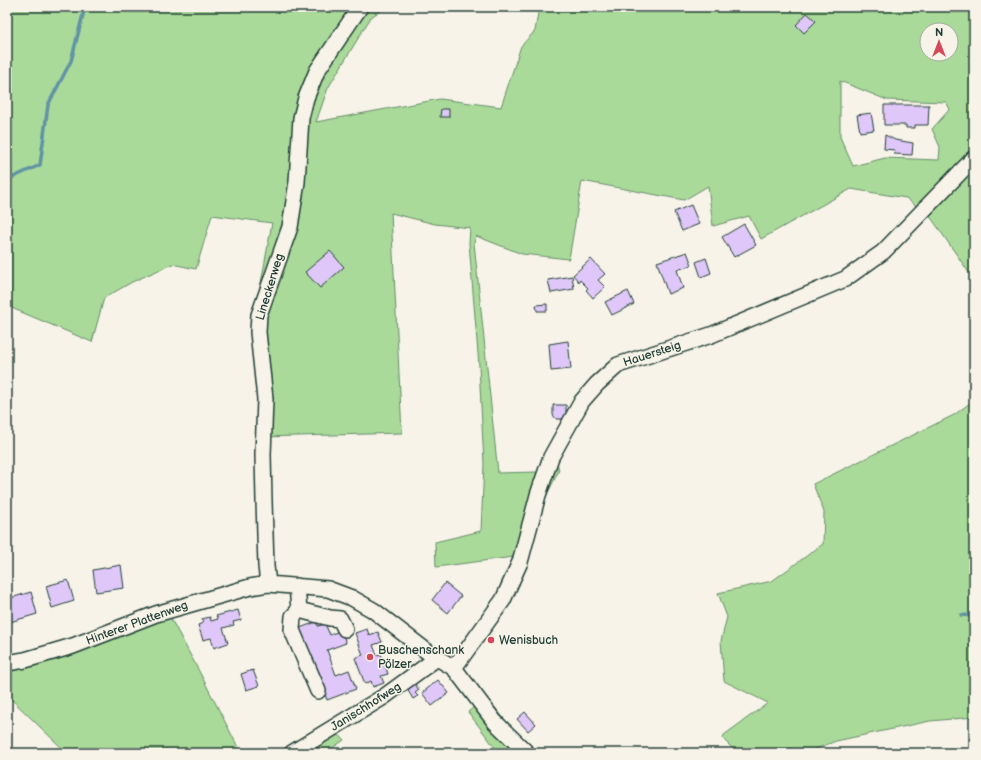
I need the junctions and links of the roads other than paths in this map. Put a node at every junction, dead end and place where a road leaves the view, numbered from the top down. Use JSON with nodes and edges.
{"nodes":[{"id":1,"x":360,"y":7,"type":"edge"},
{"id":2,"x":974,"y":158,"type":"edge"},
{"id":3,"x":268,"y":584,"type":"junction"},
{"id":4,"x":297,"y":586,"type":"junction"},
{"id":5,"x":299,"y":610,"type":"junction"},
{"id":6,"x":345,"y":630,"type":"dead end"},
{"id":7,"x":437,"y":658,"type":"junction"},
{"id":8,"x":8,"y":661,"type":"edge"},
{"id":9,"x":454,"y":668,"type":"junction"},
{"id":10,"x":318,"y":691,"type":"dead end"},
{"id":11,"x":292,"y":753,"type":"edge"},
{"id":12,"x":527,"y":753,"type":"edge"}],
"edges":[{"from":1,"to":3,"type":"street","name":"Lineckerweg"},
{"from":2,"to":9,"type":"street","name":"Hauersteig"},
{"from":3,"to":4,"type":"street","name":"Hinterer Plattenweg"},
{"from":3,"to":8,"type":"street","name":"Hinterer Plattenweg"},
{"from":4,"to":5,"type":"street"},
{"from":4,"to":7,"type":"street","name":"Hinterer Plattenweg"},
{"from":5,"to":6,"type":"street"},
{"from":5,"to":10,"type":"street"},
{"from":7,"to":9,"type":"street","name":"Hinterer Plattenweg"},
{"from":7,"to":11,"type":"street","name":"Janischhofweg"},
{"from":9,"to":12,"type":"street"}]}
